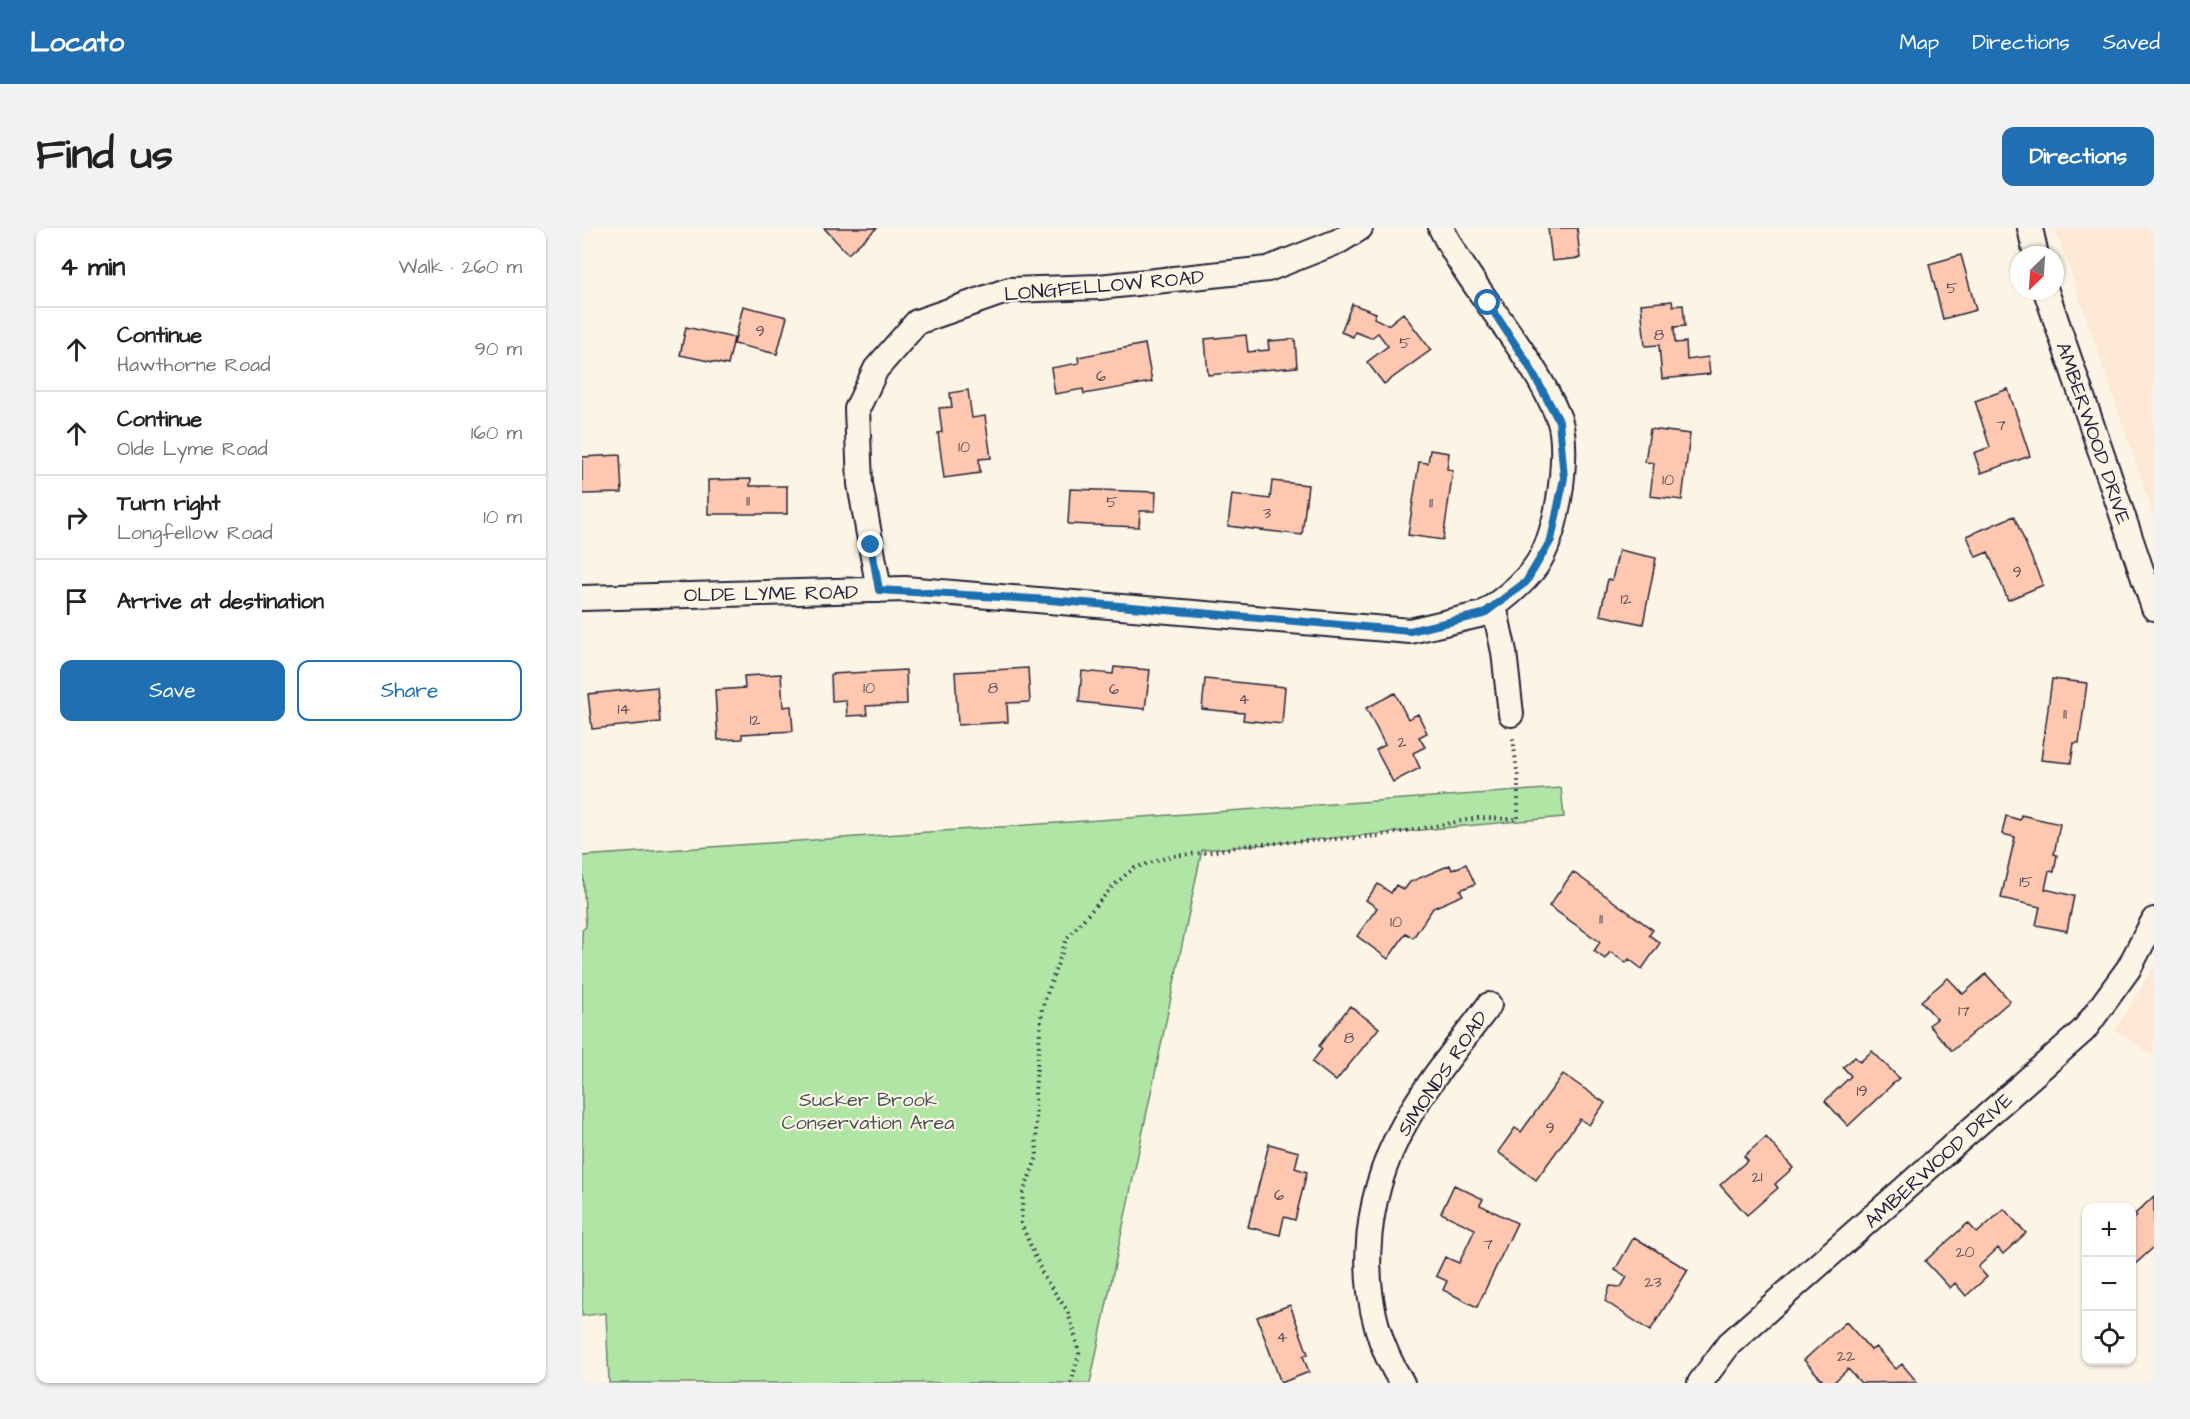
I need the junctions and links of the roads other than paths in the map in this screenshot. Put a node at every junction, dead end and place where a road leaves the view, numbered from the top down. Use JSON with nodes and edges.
{"nodes":[{"id":1,"x":1360,"y":228,"type":"edge"},
{"id":2,"x":1441,"y":228,"type":"edge"},
{"id":3,"x":2030,"y":228,"type":"edge"},
{"id":4,"x":2035,"y":246,"type":"edge"},
{"id":5,"x":2049,"y":300,"type":"edge"},
{"id":6,"x":879,"y":590,"type":"junction"},
{"id":7,"x":582,"y":598,"type":"edge"},
{"id":8,"x":1494,"y":606,"type":"junction"},
{"id":9,"x":2154,"y":608,"type":"edge"},
{"id":10,"x":1511,"y":714,"type":"road end"},
{"id":11,"x":2154,"y":920,"type":"edge"},
{"id":12,"x":1489,"y":1005,"type":"dead end"},
{"id":13,"x":1402,"y":1383,"type":"edge"},
{"id":14,"x":1700,"y":1383,"type":"edge"}],
"edges":[{"from":1,"to":6,"type":"street","name":"LONGFELLOW ROAD"},
{"from":2,"to":8,"type":"street","name":"OLDE LYME ROAD"},
{"from":3,"to":4,"type":"street"},
{"from":5,"to":9,"type":"street","name":"AMBERWOOD DRIVE"},
{"from":6,"to":7,"type":"street","name":"OLDE LYME ROAD"},
{"from":6,"to":8,"type":"street","name":"OLDE LYME ROAD"},
{"from":8,"to":10,"type":"street"},
{"from":11,"to":14,"type":"street","name":"AMBERWOOD DRIVE"},
{"from":12,"to":13,"type":"street","name":"SIMONDS ROAD"}]}
